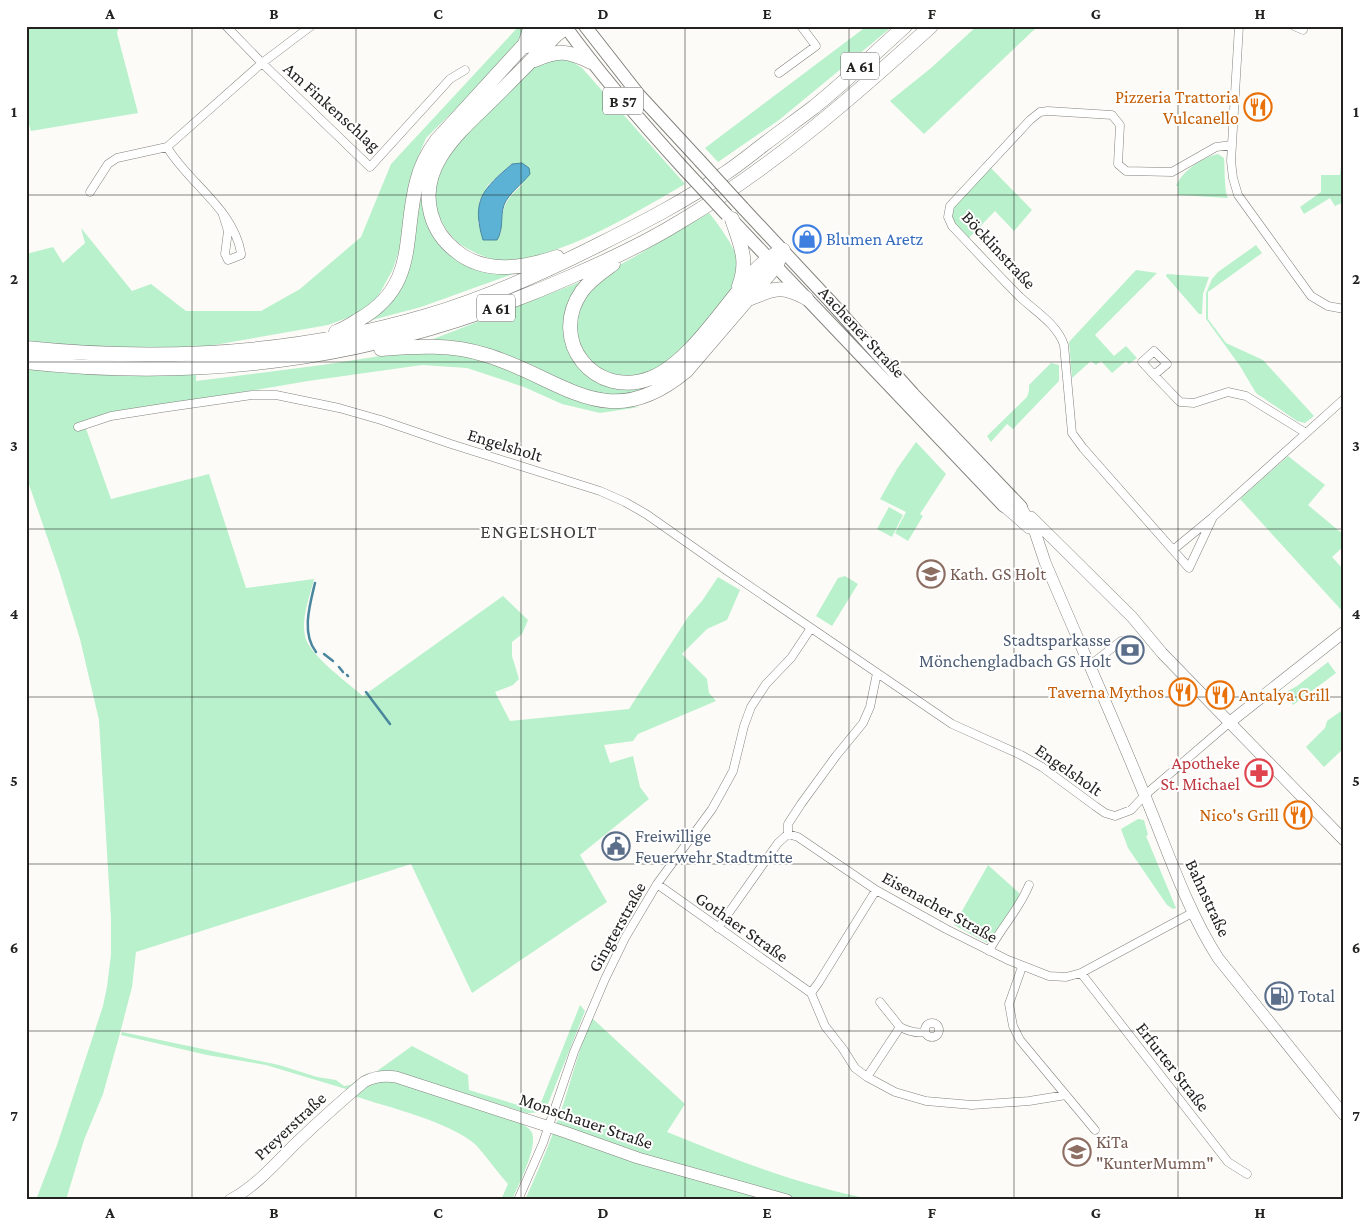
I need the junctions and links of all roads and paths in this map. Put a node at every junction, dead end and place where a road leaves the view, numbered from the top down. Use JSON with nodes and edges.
{"nodes":[{"id":1,"x":226,"y":26,"type":"edge"},
{"id":2,"x":311,"y":26,"type":"edge"},
{"id":3,"x":531,"y":26,"type":"edge"},
{"id":4,"x":549,"y":26,"type":"edge"},
{"id":5,"x":585,"y":26,"type":"edge"},
{"id":6,"x":801,"y":26,"type":"edge"},
{"id":7,"x":905,"y":26,"type":"edge"},
{"id":8,"x":932,"y":26,"type":"edge"},
{"id":9,"x":1239,"y":26,"type":"edge"},
{"id":10,"x":1294,"y":26,"type":"edge"},
{"id":11,"x":566,"y":27,"type":"edge"},
{"id":12,"x":1303,"y":30,"type":"dead end"},
{"id":13,"x":509,"y":61,"type":"junction"},
{"id":14,"x":530,"y":62,"type":"junction"},
{"id":15,"x":591,"y":62,"type":"junction"},
{"id":16,"x":262,"y":63,"type":"junction"},
{"id":17,"x":465,"y":70,"type":"dead end"},
{"id":18,"x":779,"y":73,"type":"dead end"},
{"id":19,"x":1232,"y":145,"type":"junction"},
{"id":20,"x":167,"y":147,"type":"junction"},
{"id":21,"x":90,"y":192,"type":"dead end"},
{"id":22,"x":223,"y":215,"type":"junction"},
{"id":23,"x":729,"y":217,"type":"junction"},
{"id":24,"x":621,"y":234,"type":"junction"},
{"id":25,"x":650,"y":238,"type":"junction"},
{"id":26,"x":783,"y":250,"type":"junction"},
{"id":27,"x":772,"y":262,"type":"junction"},
{"id":28,"x":806,"y":298,"type":"junction"},
{"id":29,"x":739,"y":299,"type":"junction"},
{"id":30,"x":1344,"y":309,"type":"edge"},
{"id":31,"x":304,"y":343,"type":"junction"},
{"id":32,"x":26,"y":348,"type":"edge"},
{"id":33,"x":334,"y":353,"type":"junction"},
{"id":34,"x":26,"y":362,"type":"edge"},
{"id":35,"x":1154,"y":375,"type":"dead end"},
{"id":36,"x":1344,"y":399,"type":"edge"},
{"id":37,"x":78,"y":427,"type":"dead end"},
{"id":38,"x":1306,"y":433,"type":"junction"},
{"id":39,"x":1004,"y":506,"type":"junction"},
{"id":40,"x":1021,"y":507,"type":"junction"},
{"id":41,"x":1213,"y":517,"type":"junction"},
{"id":42,"x":1034,"y":532,"type":"junction"},
{"id":43,"x":1172,"y":550,"type":"junction"},
{"id":44,"x":1042,"y":555,"type":"junction"},
{"id":45,"x":811,"y":628,"type":"junction"},
{"id":46,"x":1344,"y":632,"type":"edge"},
{"id":47,"x":1121,"y":641,"type":"dead end"},
{"id":48,"x":1152,"y":642,"type":"junction"},
{"id":49,"x":1089,"y":666,"type":"junction"},
{"id":50,"x":877,"y":673,"type":"junction"},
{"id":51,"x":1230,"y":722,"type":"junction"},
{"id":52,"x":1145,"y":795,"type":"junction"},
{"id":53,"x":788,"y":834,"type":"junction"},
{"id":54,"x":1344,"y":840,"type":"edge"},
{"id":55,"x":657,"y":884,"type":"junction"},
{"id":56,"x":1029,"y":885,"type":"dead end"},
{"id":57,"x":876,"y":890,"type":"junction"},
{"id":58,"x":1192,"y":913,"type":"junction"},
{"id":59,"x":718,"y":928,"type":"junction"},
{"id":60,"x":989,"y":951,"type":"junction"},
{"id":61,"x":1022,"y":967,"type":"junction"},
{"id":62,"x":1081,"y":973,"type":"junction"},
{"id":63,"x":811,"y":992,"type":"junction"},
{"id":64,"x":880,"y":1002,"type":"dead end"},
{"id":65,"x":900,"y":1027,"type":"junction"},
{"id":66,"x":925,"y":1032,"type":"dead end"},
{"id":67,"x":374,"y":1077,"type":"joint"},
{"id":68,"x":867,"y":1077,"type":"junction"},
{"id":69,"x":1066,"y":1096,"type":"junction"},
{"id":70,"x":1344,"y":1115,"type":"edge"},
{"id":71,"x":549,"y":1127,"type":"junction"},
{"id":72,"x":1095,"y":1130,"type":"dead end"},
{"id":73,"x":1247,"y":1174,"type":"dead end"},
{"id":74,"x":230,"y":1200,"type":"edge"},
{"id":75,"x":518,"y":1200,"type":"edge"},
{"id":76,"x":786,"y":1200,"type":"edge"}],
"edges":[{"from":1,"to":16,"type":"street"},
{"from":2,"to":16,"type":"street","name":"Am Finkenschlag"},
{"from":3,"to":13,"type":"highway"},
{"from":4,"to":13,"type":"highway"},
{"from":5,"to":26,"type":"main road","name":"Aachener Straße","number":"B 57","bridge":true},
{"from":6,"to":18,"type":"street"},
{"from":7,"to":24,"type":"highway","number":"A 61"},
{"from":8,"to":25,"type":"highway","number":"A 61"},
{"from":9,"to":19,"type":"street"},
{"from":10,"to":12,"type":"street"},
{"from":11,"to":14,"type":"highway"},
{"from":11,"to":15,"type":"main road","name":"Aachener Straße","number":"B 57"},
{"from":13,"to":31,"type":"highway"},
{"from":14,"to":15,"type":"highway"},
{"from":14,"to":24,"type":"highway"},
{"from":15,"to":23,"type":"main road","name":"Aachener Straße","number":"B 57","bridge":true},
{"from":16,"to":17,"type":"street","name":"Am Finkenschlag"},
{"from":16,"to":20,"type":"street","name":"Am Finkenschlag"},
{"from":19,"to":30,"type":"street"},
{"from":19,"to":43,"type":"street","name":"Böcklinstraße"},
{"from":20,"to":21,"type":"street","name":"Am Finkenschlag"},
{"from":20,"to":22,"type":"street"},
{"from":22,"to":22,"type":"street"},
{"from":23,"to":27,"type":"main road","name":"Aachener Straße"},
{"from":23,"to":29,"type":"highway"},
{"from":24,"to":31,"type":"highway","number":"A 61"},
{"from":25,"to":29,"type":"highway"},
{"from":25,"to":33,"type":"highway","number":"A 61"},
{"from":26,"to":27,"type":"highway"},
{"from":26,"to":40,"type":"main road","name":"Aachener Straße"},
{"from":27,"to":28,"type":"main road","name":"Aachener Straße"},
{"from":27,"to":29,"type":"highway"},
{"from":28,"to":29,"type":"highway"},
{"from":28,"to":39,"type":"main road","name":"Aachener Straße"},
{"from":29,"to":33,"type":"highway"},
{"from":31,"to":32,"type":"highway","number":"A 61"},
{"from":33,"to":34,"type":"highway","number":"A 61"},
{"from":35,"to":38,"type":"street"},
{"from":36,"to":38,"type":"street"},
{"from":37,"to":45,"type":"street","name":"Engelsholt"},
{"from":38,"to":41,"type":"street"},
{"from":39,"to":42,"type":"main road","name":"Aachener Straße"},
{"from":39,"to":44,"type":"main road","name":"Bahnstraße"},
{"from":40,"to":42,"type":"main road","name":"Bahnstraße"},
{"from":40,"to":48,"type":"main road","name":"Aachener Straße"},
{"from":41,"to":43,"type":"street"},
{"from":41,"to":43,"type":"street"},
{"from":42,"to":44,"type":"main road","name":"Bahnstraße"},
{"from":42,"to":48,"type":"main road","name":"Aachener Straße"},
{"from":44,"to":49,"type":"main road","name":"Bahnstraße"},
{"from":45,"to":50,"type":"street","name":"Engelsholt"},
{"from":45,"to":55,"type":"street","name":"Gingterstraße"},
{"from":46,"to":51,"type":"main road"},
{"from":47,"to":49,"type":"street"},
{"from":48,"to":51,"type":"main road","name":"Aachener Straße"},
{"from":49,"to":52,"type":"main road","name":"Bahnstraße"},
{"from":50,"to":52,"type":"street","name":"Engelsholt"},
{"from":50,"to":53,"type":"street"},
{"from":51,"to":52,"type":"street","name":"Engelsholt"},
{"from":51,"to":54,"type":"main road","name":"Aachener Straße"},
{"from":52,"to":58,"type":"main road","name":"Bahnstraße"},
{"from":53,"to":57,"type":"street","name":"Eisenacher Straße"},
{"from":53,"to":59,"type":"street"},
{"from":55,"to":59,"type":"street","name":"Gothaer Straße"},
{"from":55,"to":71,"type":"street","name":"Gingterstraße"},
{"from":56,"to":60,"type":"street"},
{"from":57,"to":60,"type":"street","name":"Eisenacher Straße"},
{"from":57,"to":63,"type":"street"},
{"from":58,"to":62,"type":"street","name":"Eisenacher Straße"},
{"from":58,"to":70,"type":"main road","name":"Bahnstraße"},
{"from":59,"to":63,"type":"street","name":"Gothaer Straße"},
{"from":60,"to":61,"type":"street","name":"Eisenacher Straße"},
{"from":61,"to":62,"type":"street","name":"Eisenacher Straße"},
{"from":61,"to":69,"type":"street"},
{"from":62,"to":73,"type":"street","name":"Erfurter Straße"},
{"from":63,"to":68,"type":"street"},
{"from":64,"to":65,"type":"street"},
{"from":65,"to":66,"type":"street"},
{"from":65,"to":68,"type":"street"},
{"from":67,"to":71,"type":"main road","name":"Monschauer Straße"},
{"from":67,"to":74,"type":"main road","name":"Preyerstraße"},
{"from":68,"to":69,"type":"street"},
{"from":69,"to":72,"type":"street"},
{"from":71,"to":75,"type":"street","name":"Gingterstraße"},
{"from":71,"to":76,"type":"main road","name":"Monschauer Straße"}]}
